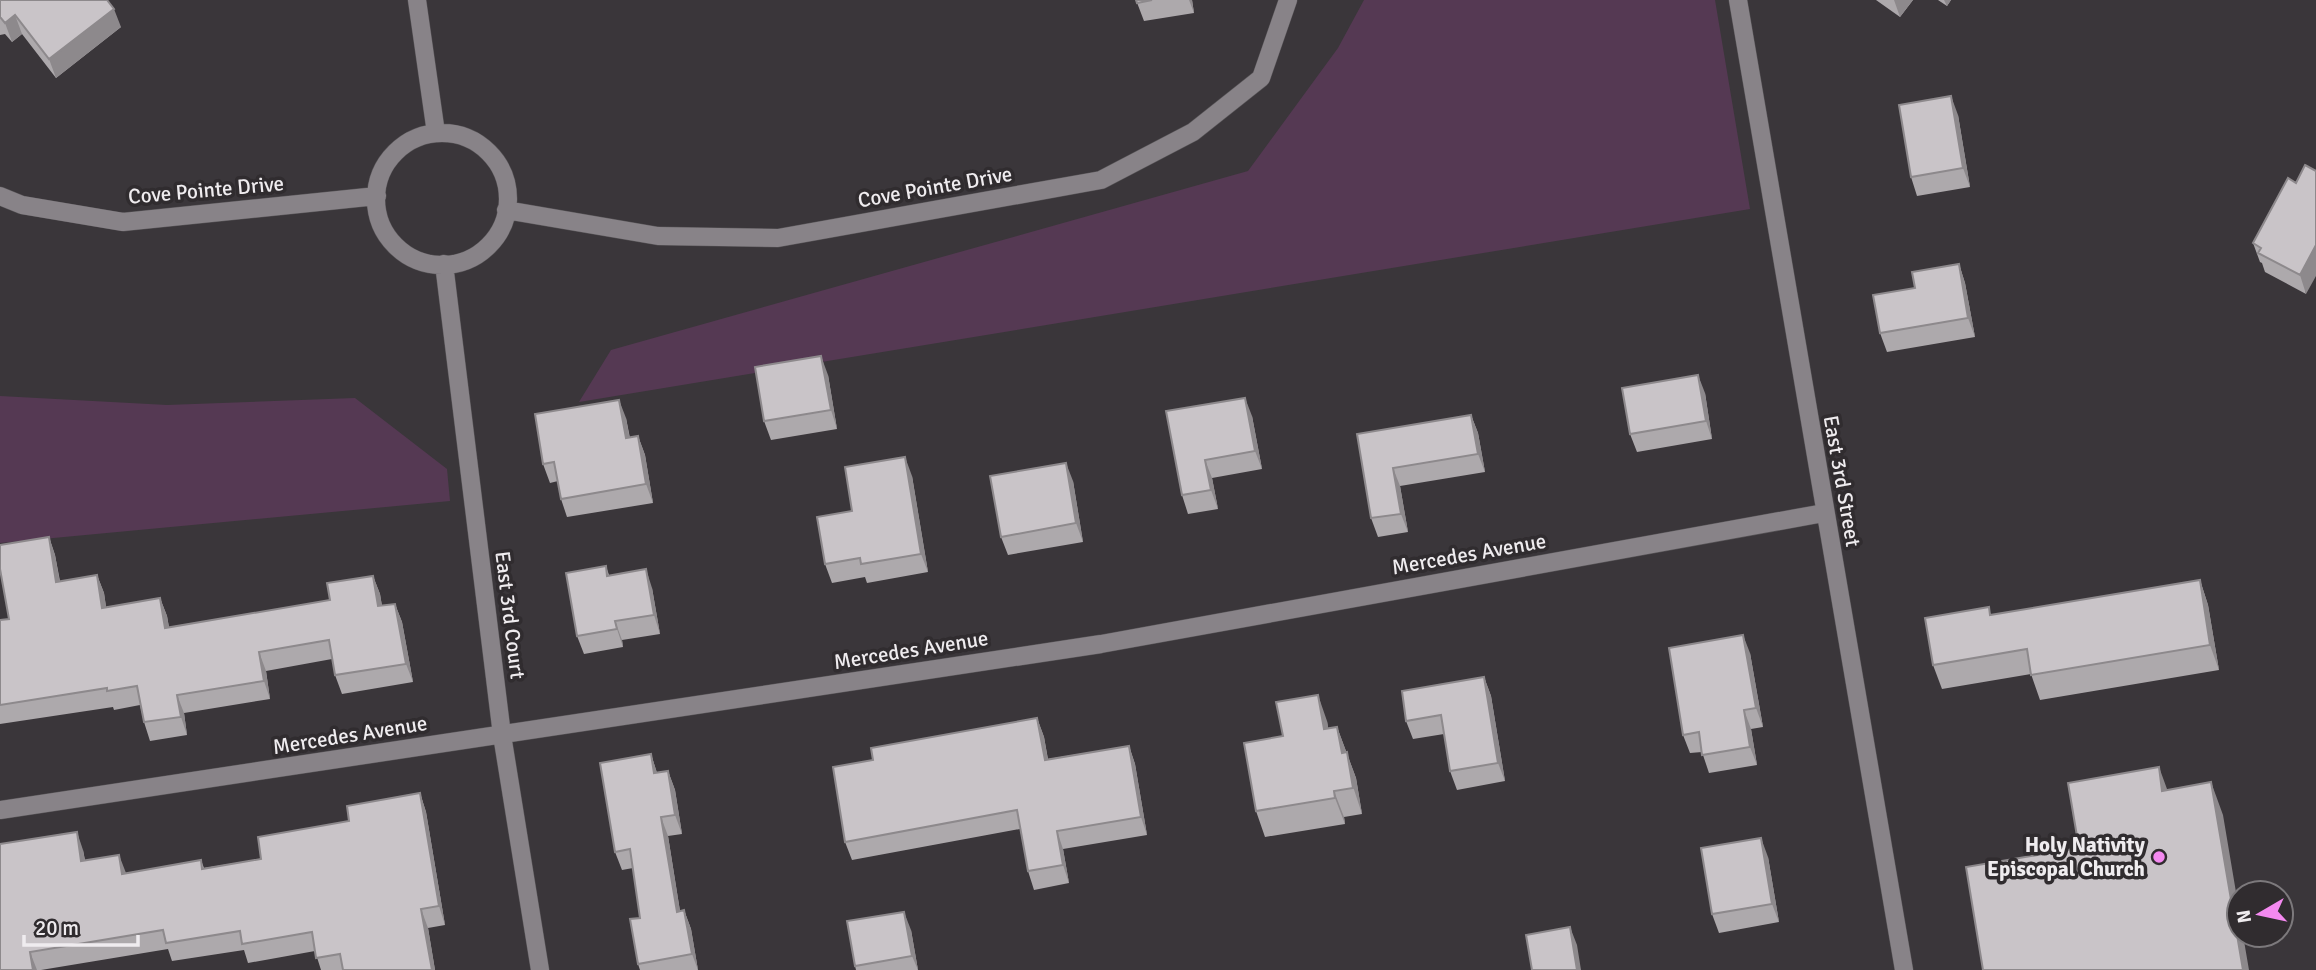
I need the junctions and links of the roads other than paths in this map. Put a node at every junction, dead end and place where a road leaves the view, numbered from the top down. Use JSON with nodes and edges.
{"nodes":[{"id":1,"x":418,"y":0,"type":"edge"},
{"id":2,"x":1288,"y":0,"type":"edge"},
{"id":3,"x":1738,"y":0,"type":"edge"},
{"id":4,"x":436,"y":133,"type":"junction"},
{"id":5,"x":0,"y":196,"type":"edge"},
{"id":6,"x":377,"y":196,"type":"junction"},
{"id":7,"x":506,"y":210,"type":"junction"},
{"id":8,"x":444,"y":264,"type":"junction"},
{"id":9,"x":1824,"y":513,"type":"junction"},
{"id":10,"x":502,"y":735,"type":"junction"},
{"id":11,"x":0,"y":810,"type":"edge"},
{"id":12,"x":540,"y":970,"type":"edge"},
{"id":13,"x":1904,"y":970,"type":"edge"}],
"edges":[{"from":1,"to":4,"type":"street"},
{"from":2,"to":7,"type":"street","name":"Cove Pointe Drive"},
{"from":3,"to":9,"type":"street","name":"East 3rd Street"},
{"from":4,"to":6,"type":"street"},
{"from":4,"to":7,"type":"street"},
{"from":5,"to":6,"type":"street","name":"Cove Pointe Drive"},
{"from":6,"to":8,"type":"street"},
{"from":7,"to":8,"type":"street"},
{"from":8,"to":10,"type":"street","name":"East 3rd Court"},
{"from":9,"to":10,"type":"street","name":"Mercedes Avenue"},
{"from":9,"to":13,"type":"street","name":"East 3rd Street"},
{"from":10,"to":11,"type":"street","name":"Mercedes Avenue"},
{"from":10,"to":12,"type":"street","name":"East 3rd Court"}]}
